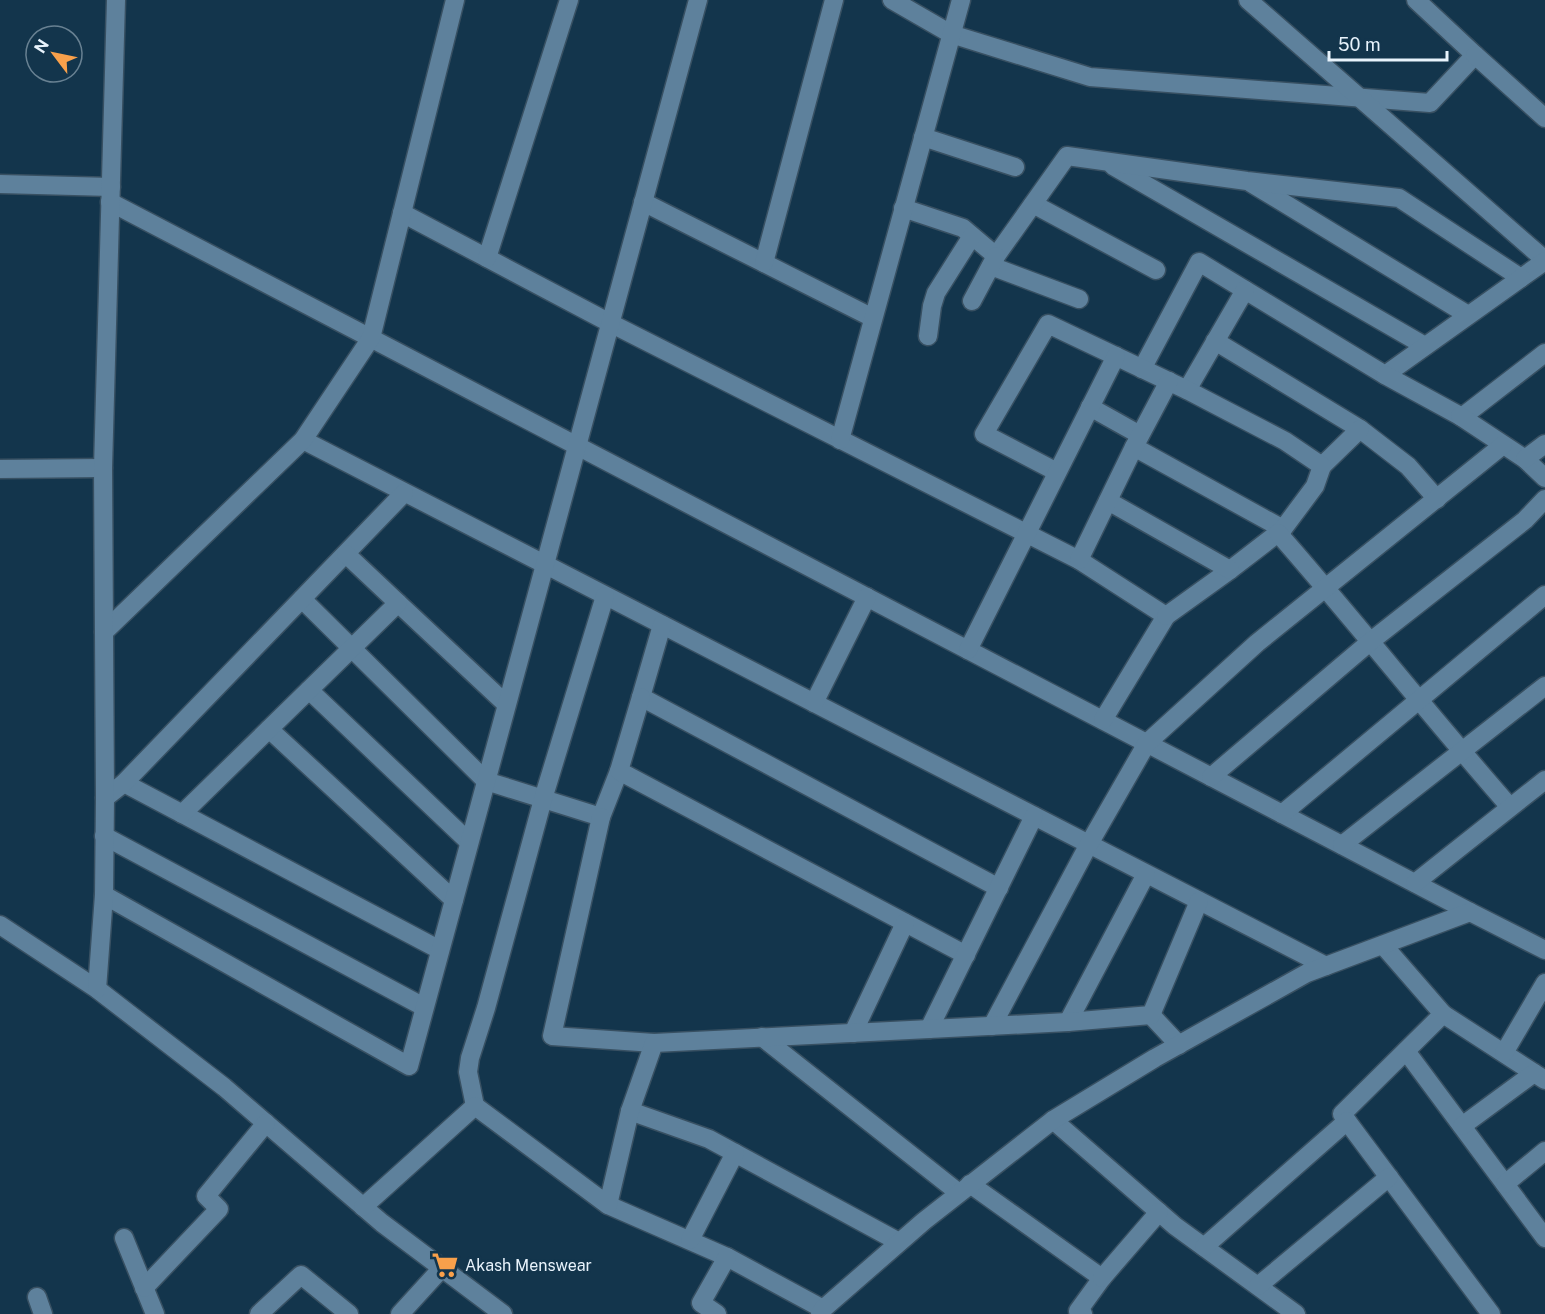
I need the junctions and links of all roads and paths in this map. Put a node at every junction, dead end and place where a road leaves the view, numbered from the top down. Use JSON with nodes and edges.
{"nodes":[{"id":1,"x":116,"y":0,"type":"edge"},
{"id":2,"x":455,"y":0,"type":"edge"},
{"id":3,"x":569,"y":0,"type":"edge"},
{"id":4,"x":698,"y":0,"type":"edge"},
{"id":5,"x":834,"y":0,"type":"edge"},
{"id":6,"x":892,"y":0,"type":"edge"},
{"id":7,"x":961,"y":0,"type":"edge"},
{"id":8,"x":1248,"y":0,"type":"edge"},
{"id":9,"x":1416,"y":0,"type":"edge"},
{"id":10,"x":951,"y":34,"type":"junction"},
{"id":11,"x":1475,"y":55,"type":"junction"},
{"id":12,"x":1360,"y":98,"type":"junction"},
{"id":13,"x":1545,"y":118,"type":"edge"},
{"id":14,"x":923,"y":136,"type":"junction"},
{"id":15,"x":1104,"y":160,"type":"junction"},
{"id":16,"x":1016,"y":167,"type":"dead end"},
{"id":17,"x":1247,"y":181,"type":"junction"},
{"id":18,"x":0,"y":184,"type":"edge"},
{"id":19,"x":110,"y":195,"type":"junction"},
{"id":20,"x":643,"y":202,"type":"junction"},
{"id":21,"x":1033,"y":204,"type":"junction"},
{"id":22,"x":903,"y":208,"type":"junction"},
{"id":23,"x":402,"y":213,"type":"junction"},
{"id":24,"x":972,"y":236,"type":"junction"},
{"id":25,"x":487,"y":258,"type":"junction"},
{"id":26,"x":1545,"y":260,"type":"edge"},
{"id":27,"x":993,"y":261,"type":"junction"},
{"id":28,"x":764,"y":263,"type":"junction"},
{"id":29,"x":1156,"y":270,"type":"dead end"},
{"id":30,"x":1521,"y":278,"type":"junction"},
{"id":31,"x":1245,"y":290,"type":"junction"},
{"id":32,"x":1079,"y":299,"type":"dead end"},
{"id":33,"x":972,"y":301,"type":"dead end"},
{"id":34,"x":1468,"y":315,"type":"junction"},
{"id":35,"x":873,"y":318,"type":"junction"},
{"id":36,"x":610,"y":323,"type":"junction"},
{"id":37,"x":928,"y":336,"type":"dead end"},
{"id":38,"x":371,"y":338,"type":"junction"},
{"id":39,"x":1215,"y":342,"type":"junction"},
{"id":40,"x":1425,"y":346,"type":"junction"},
{"id":41,"x":1545,"y":353,"type":"edge"},
{"id":42,"x":1116,"y":356,"type":"junction"},
{"id":43,"x":1142,"y":369,"type":"junction"},
{"id":44,"x":1385,"y":375,"type":"junction"},
{"id":45,"x":1169,"y":381,"type":"junction"},
{"id":46,"x":1187,"y":390,"type":"junction"},
{"id":47,"x":1090,"y":406,"type":"junction"},
{"id":48,"x":1460,"y":416,"type":"junction"},
{"id":49,"x":1360,"y":429,"type":"junction"},
{"id":50,"x":303,"y":440,"type":"junction"},
{"id":51,"x":840,"y":440,"type":"junction"},
{"id":52,"x":1137,"y":441,"type":"junction"},
{"id":53,"x":1545,"y":444,"type":"edge"},
{"id":54,"x":1503,"y":445,"type":"junction"},
{"id":55,"x":576,"y":446,"type":"junction"},
{"id":56,"x":1525,"y":459,"type":"junction"},
{"id":57,"x":1323,"y":466,"type":"junction"},
{"id":58,"x":103,"y":468,"type":"junction"},
{"id":59,"x":0,"y":469,"type":"edge"},
{"id":60,"x":1057,"y":472,"type":"junction"},
{"id":61,"x":1545,"y":478,"type":"edge"},
{"id":62,"x":404,"y":493,"type":"junction"},
{"id":63,"x":1437,"y":499,"type":"junction"},
{"id":64,"x":1545,"y":499,"type":"edge"},
{"id":65,"x":1108,"y":501,"type":"junction"},
{"id":66,"x":1280,"y":531,"type":"junction"},
{"id":67,"x":1026,"y":534,"type":"junction"},
{"id":68,"x":346,"y":554,"type":"junction"},
{"id":69,"x":1079,"y":560,"type":"junction"},
{"id":70,"x":544,"y":565,"type":"junction"},
{"id":71,"x":1230,"y":570,"type":"junction"},
{"id":72,"x":1326,"y":588,"type":"junction"},
{"id":73,"x":1545,"y":595,"type":"edge"},
{"id":74,"x":605,"y":596,"type":"junction"},
{"id":75,"x":867,"y":597,"type":"junction"},
{"id":76,"x":302,"y":599,"type":"junction"},
{"id":77,"x":398,"y":603,"type":"junction"},
{"id":78,"x":1166,"y":616,"type":"junction"},
{"id":79,"x":662,"y":625,"type":"junction"},
{"id":80,"x":104,"y":632,"type":"junction"},
{"id":81,"x":1371,"y":641,"type":"junction"},
{"id":82,"x":352,"y":648,"type":"junction"},
{"id":83,"x":968,"y":650,"type":"junction"},
{"id":84,"x":1545,"y":686,"type":"edge"},
{"id":85,"x":309,"y":690,"type":"junction"},
{"id":86,"x":641,"y":697,"type":"junction"},
{"id":87,"x":1418,"y":700,"type":"junction"},
{"id":88,"x":814,"y":703,"type":"junction"},
{"id":89,"x":506,"y":704,"type":"junction"},
{"id":90,"x":1103,"y":720,"type":"junction"},
{"id":91,"x":269,"y":729,"type":"junction"},
{"id":92,"x":1147,"y":743,"type":"junction"},
{"id":93,"x":1461,"y":751,"type":"junction"},
{"id":94,"x":619,"y":771,"type":"junction"},
{"id":95,"x":1211,"y":777,"type":"junction"},
{"id":96,"x":1545,"y":780,"type":"edge"},
{"id":97,"x":486,"y":781,"type":"junction"},
{"id":98,"x":124,"y":783,"type":"junction"},
{"id":99,"x":105,"y":798,"type":"junction"},
{"id":100,"x":543,"y":799,"type":"junction"},
{"id":101,"x":1510,"y":807,"type":"junction"},
{"id":102,"x":182,"y":814,"type":"junction"},
{"id":103,"x":1282,"y":814,"type":"junction"},
{"id":104,"x":1034,"y":816,"type":"junction"},
{"id":105,"x":601,"y":817,"type":"junction"},
{"id":106,"x":104,"y":836,"type":"junction"},
{"id":107,"x":469,"y":842,"type":"junction"},
{"id":108,"x":1089,"y":844,"type":"junction"},
{"id":109,"x":1342,"y":845,"type":"junction"},
{"id":110,"x":1146,"y":873,"type":"junction"},
{"id":111,"x":1414,"y":883,"type":"junction"},
{"id":112,"x":999,"y":888,"type":"junction"},
{"id":113,"x":104,"y":895,"type":"junction"},
{"id":114,"x":454,"y":900,"type":"junction"},
{"id":115,"x":1199,"y":901,"type":"junction"},
{"id":116,"x":1470,"y":912,"type":"junction"},
{"id":117,"x":905,"y":923,"type":"junction"},
{"id":118,"x":0,"y":925,"type":"edge"},
{"id":119,"x":1383,"y":945,"type":"junction"},
{"id":120,"x":440,"y":950,"type":"junction"},
{"id":121,"x":1545,"y":950,"type":"edge"},
{"id":122,"x":966,"y":956,"type":"junction"},
{"id":123,"x":1326,"y":966,"type":"junction"},
{"id":124,"x":1545,"y":983,"type":"edge"},
{"id":125,"x":97,"y":989,"type":"junction"},
{"id":126,"x":424,"y":1007,"type":"junction"},
{"id":127,"x":1443,"y":1014,"type":"junction"},
{"id":128,"x":1151,"y":1015,"type":"junction"},
{"id":129,"x":1068,"y":1022,"type":"junction"},
{"id":130,"x":992,"y":1026,"type":"junction"},
{"id":131,"x":929,"y":1029,"type":"junction"},
{"id":132,"x":853,"y":1033,"type":"junction"},
{"id":133,"x":762,"y":1037,"type":"junction"},
{"id":134,"x":654,"y":1043,"type":"junction"},
{"id":135,"x":1179,"y":1044,"type":"junction"},
{"id":136,"x":1406,"y":1051,"type":"junction"},
{"id":137,"x":1504,"y":1053,"type":"junction"},
{"id":138,"x":1540,"y":1076,"type":"edge"},
{"id":139,"x":475,"y":1106,"type":"junction"},
{"id":140,"x":630,"y":1111,"type":"junction"},
{"id":141,"x":1053,"y":1120,"type":"junction"},
{"id":142,"x":1347,"y":1121,"type":"junction"},
{"id":143,"x":266,"y":1123,"type":"junction"},
{"id":144,"x":1462,"y":1126,"type":"junction"},
{"id":145,"x":1545,"y":1151,"type":"edge"},
{"id":146,"x":735,"y":1153,"type":"junction"},
{"id":147,"x":1389,"y":1177,"type":"junction"},
{"id":148,"x":1505,"y":1184,"type":"junction"},
{"id":149,"x":964,"y":1189,"type":"junction"},
{"id":150,"x":608,"y":1205,"type":"junction"},
{"id":151,"x":363,"y":1207,"type":"junction"},
{"id":152,"x":1159,"y":1212,"type":"junction"},
{"id":153,"x":124,"y":1238,"type":"dead end"},
{"id":154,"x":1545,"y":1238,"type":"edge"},
{"id":155,"x":690,"y":1240,"type":"junction"},
{"id":156,"x":900,"y":1242,"type":"junction"},
{"id":157,"x":1204,"y":1247,"type":"junction"},
{"id":158,"x":727,"y":1257,"type":"junction"},
{"id":159,"x":442,"y":1268,"type":"junction"},
{"id":160,"x":1102,"y":1278,"type":"junction"},
{"id":161,"x":1258,"y":1287,"type":"junction"},
{"id":162,"x":144,"y":1288,"type":"junction"},
{"id":163,"x":37,"y":1296,"type":"dead end"},
{"id":164,"x":822,"y":1312,"type":"edge"},
{"id":165,"x":43,"y":1314,"type":"edge"},
{"id":166,"x":155,"y":1314,"type":"edge"},
{"id":167,"x":259,"y":1314,"type":"edge"},
{"id":168,"x":349,"y":1314,"type":"edge"},
{"id":169,"x":400,"y":1314,"type":"edge"},
{"id":170,"x":503,"y":1314,"type":"edge"},
{"id":171,"x":717,"y":1314,"type":"edge"},
{"id":172,"x":1083,"y":1314,"type":"edge"},
{"id":173,"x":1296,"y":1314,"type":"edge"},
{"id":174,"x":1491,"y":1314,"type":"edge"}],
"edges":[{"from":1,"to":19,"type":"street"},
{"from":2,"to":23,"type":"street"},
{"from":3,"to":25,"type":"street"},
{"from":4,"to":20,"type":"street"},
{"from":5,"to":28,"type":"street"},
{"from":6,"to":10,"type":"street"},
{"from":7,"to":10,"type":"street"},
{"from":8,"to":12,"type":"street"},
{"from":9,"to":11,"type":"street"},
{"from":10,"to":12,"type":"street"},
{"from":10,"to":14,"type":"street"},
{"from":11,"to":12,"type":"street"},
{"from":11,"to":13,"type":"street"},
{"from":12,"to":26,"type":"street"},
{"from":14,"to":16,"type":"street"},
{"from":14,"to":22,"type":"street"},
{"from":15,"to":17,"type":"street"},
{"from":15,"to":21,"type":"street"},
{"from":15,"to":40,"type":"street"},
{"from":17,"to":30,"type":"street"},
{"from":17,"to":34,"type":"street"},
{"from":18,"to":19,"type":"street"},
{"from":19,"to":38,"type":"street"},
{"from":19,"to":58,"type":"street"},
{"from":20,"to":28,"type":"street"},
{"from":20,"to":36,"type":"street"},
{"from":21,"to":27,"type":"street"},
{"from":21,"to":29,"type":"street"},
{"from":22,"to":24,"type":"street"},
{"from":22,"to":35,"type":"street"},
{"from":23,"to":25,"type":"street"},
{"from":23,"to":38,"type":"street"},
{"from":24,"to":27,"type":"street"},
{"from":24,"to":37,"type":"street"},
{"from":25,"to":36,"type":"street"},
{"from":26,"to":30,"type":"street"},
{"from":27,"to":32,"type":"street"},
{"from":27,"to":33,"type":"street"},
{"from":28,"to":35,"type":"street"},
{"from":30,"to":34,"type":"street"},
{"from":31,"to":39,"type":"street"},
{"from":31,"to":43,"type":"street"},
{"from":31,"to":44,"type":"street"},
{"from":34,"to":40,"type":"street"},
{"from":35,"to":51,"type":"street"},
{"from":36,"to":51,"type":"street"},
{"from":36,"to":55,"type":"street"},
{"from":38,"to":50,"type":"street"},
{"from":38,"to":55,"type":"street"},
{"from":39,"to":46,"type":"street"},
{"from":39,"to":49,"type":"street"},
{"from":40,"to":44,"type":"street"},
{"from":41,"to":48,"type":"street"},
{"from":42,"to":43,"type":"street"},
{"from":42,"to":47,"type":"street"},
{"from":42,"to":60,"type":"street"},
{"from":43,"to":45,"type":"street"},
{"from":44,"to":48,"type":"street"},
{"from":45,"to":46,"type":"street"},
{"from":45,"to":52,"type":"street"},
{"from":46,"to":57,"type":"street"},
{"from":47,"to":52,"type":"street"},
{"from":47,"to":60,"type":"street"},
{"from":48,"to":54,"type":"street"},
{"from":49,"to":57,"type":"street"},
{"from":49,"to":63,"type":"street"},
{"from":50,"to":62,"type":"street"},
{"from":50,"to":80,"type":"street"},
{"from":51,"to":67,"type":"street"},
{"from":52,"to":65,"type":"street"},
{"from":52,"to":66,"type":"street"},
{"from":53,"to":56,"type":"street"},
{"from":54,"to":56,"type":"street"},
{"from":54,"to":63,"type":"street"},
{"from":55,"to":70,"type":"street"},
{"from":55,"to":75,"type":"street"},
{"from":56,"to":61,"type":"street"},
{"from":57,"to":66,"type":"street"},
{"from":58,"to":59,"type":"street"},
{"from":58,"to":80,"type":"street"},
{"from":60,"to":67,"type":"street"},
{"from":62,"to":68,"type":"street"},
{"from":62,"to":70,"type":"street"},
{"from":63,"to":72,"type":"street"},
{"from":64,"to":81,"type":"street"},
{"from":65,"to":69,"type":"street"},
{"from":65,"to":71,"type":"street"},
{"from":66,"to":71,"type":"street"},
{"from":66,"to":72,"type":"street"},
{"from":67,"to":69,"type":"street"},
{"from":67,"to":83,"type":"street"},
{"from":68,"to":76,"type":"street"},
{"from":68,"to":77,"type":"street"},
{"from":69,"to":78,"type":"street"},
{"from":70,"to":74,"type":"street"},
{"from":70,"to":89,"type":"street"},
{"from":71,"to":78,"type":"street"},
{"from":72,"to":81,"type":"street"},
{"from":72,"to":92,"type":"street"},
{"from":73,"to":87,"type":"street"},
{"from":74,"to":79,"type":"street"},
{"from":74,"to":100,"type":"street"},
{"from":75,"to":83,"type":"street"},
{"from":75,"to":88,"type":"street"},
{"from":76,"to":82,"type":"street"},
{"from":76,"to":98,"type":"street"},
{"from":77,"to":82,"type":"street"},
{"from":77,"to":89,"type":"street"},
{"from":78,"to":90,"type":"street"},
{"from":79,"to":86,"type":"street"},
{"from":79,"to":88,"type":"street"},
{"from":80,"to":99,"type":"street"},
{"from":81,"to":87,"type":"street"},
{"from":81,"to":95,"type":"street"},
{"from":82,"to":85,"type":"street"},
{"from":82,"to":97,"type":"street"},
{"from":83,"to":90,"type":"street"},
{"from":84,"to":93,"type":"street"},
{"from":85,"to":91,"type":"street"},
{"from":85,"to":107,"type":"street"},
{"from":86,"to":94,"type":"street"},
{"from":86,"to":112,"type":"street"},
{"from":87,"to":93,"type":"street"},
{"from":87,"to":103,"type":"street"},
{"from":88,"to":104,"type":"street"},
{"from":89,"to":97,"type":"street"},
{"from":90,"to":92,"type":"street"},
{"from":91,"to":102,"type":"street"},
{"from":91,"to":114,"type":"street"},
{"from":92,"to":95,"type":"street"},
{"from":92,"to":108,"type":"street"},
{"from":93,"to":101,"type":"street"},
{"from":93,"to":109,"type":"street"},
{"from":94,"to":105,"type":"street"},
{"from":94,"to":117,"type":"street"},
{"from":95,"to":103,"type":"street"},
{"from":96,"to":101,"type":"street"},
{"from":97,"to":100,"type":"street"},
{"from":97,"to":107,"type":"street"},
{"from":98,"to":99,"type":"street"},
{"from":98,"to":102,"type":"street"},
{"from":99,"to":106,"type":"street"},
{"from":100,"to":105,"type":"street"},
{"from":100,"to":139,"type":"street"},
{"from":101,"to":111,"type":"street"},
{"from":102,"to":120,"type":"street"},
{"from":103,"to":109,"type":"street"},
{"from":104,"to":108,"type":"street"},
{"from":104,"to":112,"type":"street"},
{"from":105,"to":134,"type":"street"},
{"from":106,"to":113,"type":"street"},
{"from":106,"to":126,"type":"street"},
{"from":107,"to":114,"type":"street"},
{"from":108,"to":110,"type":"street"},
{"from":108,"to":130,"type":"street"},
{"from":109,"to":111,"type":"street"},
{"from":110,"to":115,"type":"street"},
{"from":110,"to":129,"type":"street"},
{"from":111,"to":116,"type":"street"},
{"from":112,"to":122,"type":"street"},
{"from":113,"to":125,"type":"street"},
{"from":113,"to":126,"type":"street"},
{"from":114,"to":120,"type":"street"},
{"from":115,"to":123,"type":"street"},
{"from":115,"to":128,"type":"street"},
{"from":116,"to":119,"type":"street"},
{"from":116,"to":121,"type":"street"},
{"from":117,"to":122,"type":"street"},
{"from":117,"to":132,"type":"street"},
{"from":118,"to":125,"type":"street"},
{"from":119,"to":123,"type":"street"},
{"from":119,"to":127,"type":"street"},
{"from":120,"to":126,"type":"street"},
{"from":122,"to":131,"type":"street"},
{"from":123,"to":135,"type":"street"},
{"from":124,"to":137,"type":"street"},
{"from":125,"to":143,"type":"street"},
{"from":127,"to":136,"type":"street"},
{"from":127,"to":137,"type":"street"},
{"from":128,"to":129,"type":"street"},
{"from":128,"to":135,"type":"street"},
{"from":129,"to":130,"type":"street"},
{"from":130,"to":131,"type":"street"},
{"from":131,"to":132,"type":"street"},
{"from":132,"to":133,"type":"street"},
{"from":133,"to":134,"type":"street"},
{"from":133,"to":149,"type":"street"},
{"from":134,"to":140,"type":"street"},
{"from":135,"to":141,"type":"street"},
{"from":136,"to":142,"type":"street"},
{"from":136,"to":144,"type":"street"},
{"from":137,"to":138,"type":"street"},
{"from":138,"to":144,"type":"street"},
{"from":139,"to":150,"type":"street"},
{"from":139,"to":151,"type":"street"},
{"from":140,"to":146,"type":"street"},
{"from":140,"to":150,"type":"street"},
{"from":141,"to":149,"type":"street"},
{"from":141,"to":152,"type":"street"},
{"from":142,"to":147,"type":"street"},
{"from":142,"to":157,"type":"street"},
{"from":143,"to":151,"type":"street"},
{"from":143,"to":162,"type":"street"},
{"from":144,"to":148,"type":"street"},
{"from":145,"to":148,"type":"street"},
{"from":146,"to":155,"type":"street"},
{"from":146,"to":156,"type":"street"},
{"from":147,"to":161,"type":"street"},
{"from":147,"to":174,"type":"street"},
{"from":148,"to":154,"type":"street"},
{"from":149,"to":156,"type":"street"},
{"from":149,"to":160,"type":"street"},
{"from":150,"to":155,"type":"street"},
{"from":151,"to":159,"type":"street"},
{"from":152,"to":157,"type":"street"},
{"from":152,"to":160,"type":"street"},
{"from":153,"to":162,"type":"street"},
{"from":155,"to":158,"type":"street"},
{"from":156,"to":164,"type":"street"},
{"from":157,"to":161,"type":"street"},
{"from":158,"to":164,"type":"street"},
{"from":158,"to":171,"type":"street"},
{"from":159,"to":169,"type":"street"},
{"from":159,"to":170,"type":"street"},
{"from":160,"to":172,"type":"street"},
{"from":161,"to":173,"type":"street"},
{"from":162,"to":166,"type":"street"},
{"from":163,"to":165,"type":"street"},
{"from":167,"to":168,"type":"street"}]}
